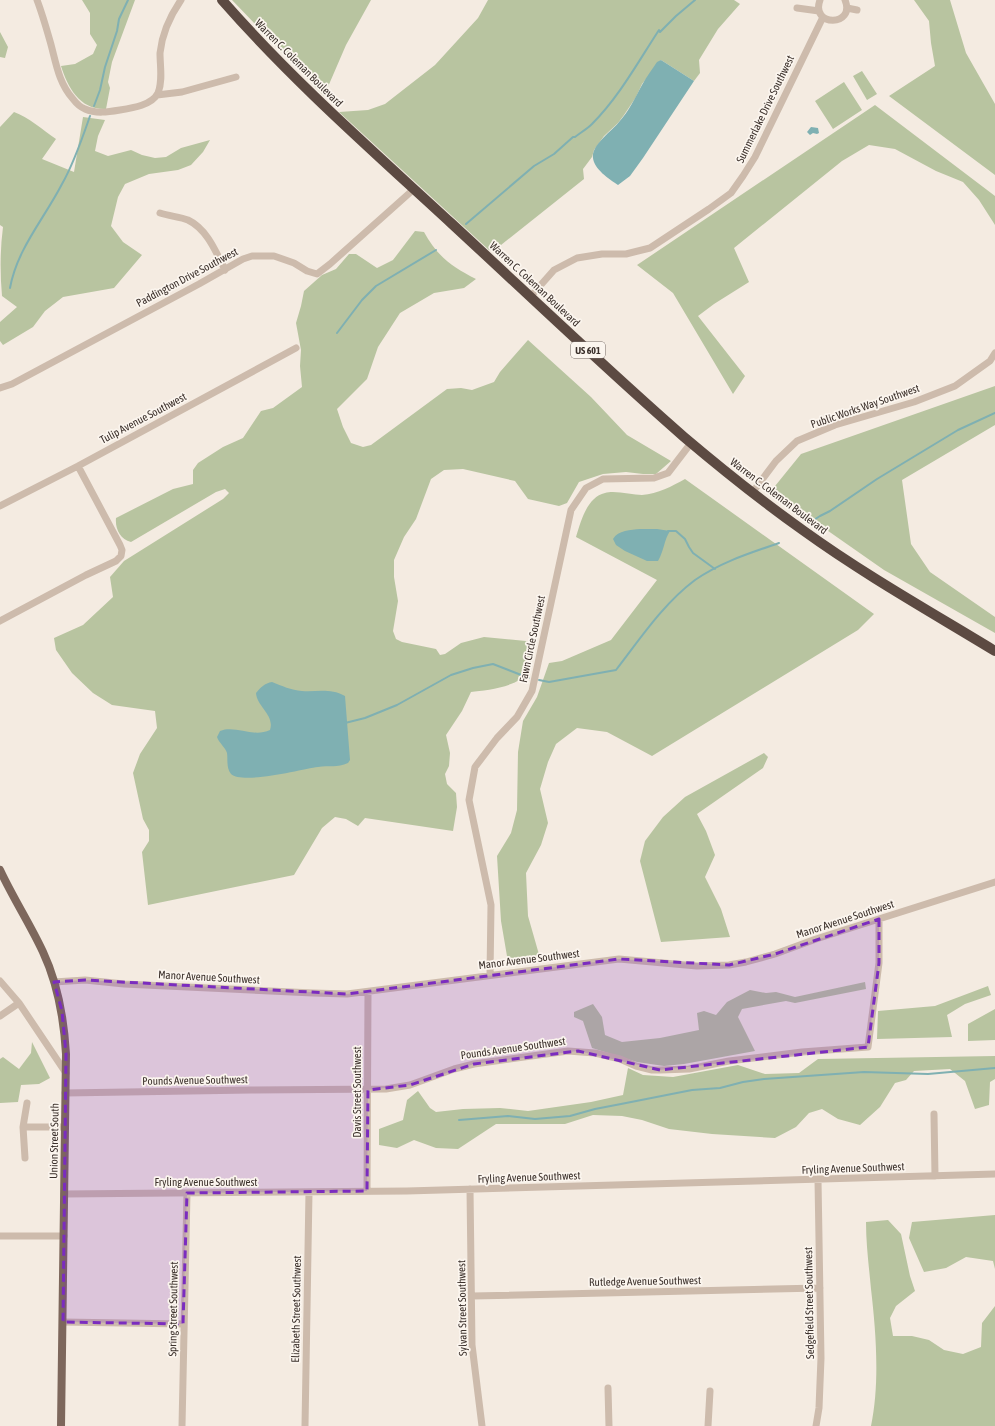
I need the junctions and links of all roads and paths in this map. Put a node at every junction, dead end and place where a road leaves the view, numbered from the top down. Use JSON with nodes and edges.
{"nodes":[{"id":1,"x":37,"y":0,"type":"edge"},
{"id":2,"x":181,"y":0,"type":"edge"},
{"id":3,"x":222,"y":0,"type":"edge"},
{"id":4,"x":820,"y":0,"type":"edge"},
{"id":5,"x":845,"y":0,"type":"edge"},
{"id":6,"x":797,"y":8,"type":"dead end"},
{"id":7,"x":847,"y":8,"type":"junction"},
{"id":8,"x":857,"y":10,"type":"dead end"},
{"id":9,"x":821,"y":14,"type":"junction"},
{"id":10,"x":236,"y":77,"type":"dead end"},
{"id":11,"x":157,"y":95,"type":"junction"},
{"id":12,"x":414,"y":189,"type":"junction"},
{"id":13,"x":160,"y":214,"type":"dead end"},
{"id":14,"x":225,"y":270,"type":"junction"},
{"id":15,"x":531,"y":296,"type":"junction"},
{"id":16,"x":296,"y":348,"type":"dead end"},
{"id":17,"x":995,"y":354,"type":"edge"},
{"id":18,"x":0,"y":388,"type":"edge"},
{"id":19,"x":691,"y":443,"type":"junction"},
{"id":20,"x":78,"y":466,"type":"junction"},
{"id":21,"x":752,"y":492,"type":"junction"},
{"id":22,"x":0,"y":506,"type":"edge"},
{"id":23,"x":0,"y":621,"type":"edge"},
{"id":24,"x":995,"y":651,"type":"edge"},
{"id":25,"x":0,"y":870,"type":"edge"},
{"id":26,"x":995,"y":882,"type":"edge"},
{"id":27,"x":879,"y":919,"type":"junction"},
{"id":28,"x":490,"y":975,"type":"junction"},
{"id":29,"x":0,"y":981,"type":"edge"},
{"id":30,"x":54,"y":982,"type":"junction"},
{"id":31,"x":368,"y":992,"type":"junction"},
{"id":32,"x":19,"y":1003,"type":"junction"},
{"id":33,"x":0,"y":1016,"type":"edge"},
{"id":34,"x":66,"y":1073,"type":"junction"},
{"id":35,"x":368,"y":1090,"type":"junction"},
{"id":36,"x":65,"y":1093,"type":"junction"},
{"id":37,"x":27,"y":1103,"type":"dead end"},
{"id":38,"x":934,"y":1114,"type":"dead end"},
{"id":39,"x":23,"y":1127,"type":"junction"},
{"id":40,"x":65,"y":1127,"type":"junction"},
{"id":41,"x":25,"y":1158,"type":"dead end"},
{"id":42,"x":995,"y":1174,"type":"edge"},
{"id":43,"x":935,"y":1176,"type":"junction"},
{"id":44,"x":818,"y":1180,"type":"junction"},
{"id":45,"x":470,"y":1189,"type":"junction"},
{"id":46,"x":367,"y":1191,"type":"junction"},
{"id":47,"x":309,"y":1192,"type":"junction"},
{"id":48,"x":187,"y":1193,"type":"junction"},
{"id":49,"x":64,"y":1194,"type":"junction"},
{"id":50,"x":0,"y":1236,"type":"edge"},
{"id":51,"x":64,"y":1236,"type":"junction"},
{"id":52,"x":820,"y":1288,"type":"junction"},
{"id":53,"x":472,"y":1296,"type":"junction"},
{"id":54,"x":62,"y":1322,"type":"junction"},
{"id":55,"x":183,"y":1324,"type":"junction"},
{"id":56,"x":608,"y":1388,"type":"dead end"},
{"id":57,"x":710,"y":1391,"type":"dead end"},
{"id":58,"x":61,"y":1426,"type":"edge"},
{"id":59,"x":182,"y":1426,"type":"edge"},
{"id":60,"x":306,"y":1426,"type":"edge"},
{"id":61,"x":482,"y":1426,"type":"edge"},
{"id":62,"x":609,"y":1426,"type":"edge"},
{"id":63,"x":708,"y":1426,"type":"edge"},
{"id":64,"x":816,"y":1426,"type":"edge"}],
"edges":[{"from":1,"to":11,"type":"street"},
{"from":2,"to":11,"type":"street"},
{"from":3,"to":12,"type":"highway","name":"Warren C. Coleman Boulevard","number":"US 601"},
{"from":4,"to":9,"type":"street","name":"Summerlake Drive Southwest"},
{"from":5,"to":7,"type":"street"},
{"from":6,"to":9,"type":"street"},
{"from":7,"to":8,"type":"street"},
{"from":7,"to":9,"type":"street"},
{"from":9,"to":15,"type":"street","name":"Summerlake Drive Southwest"},
{"from":10,"to":11,"type":"street"},
{"from":12,"to":14,"type":"street","name":"Paddington Drive Southwest"},
{"from":12,"to":15,"type":"highway","name":"Warren C. Coleman Boulevard","number":"US 601"},
{"from":13,"to":14,"type":"street"},
{"from":14,"to":18,"type":"street","name":"Paddington Drive Southwest"},
{"from":15,"to":19,"type":"highway","name":"Warren C. Coleman Boulevard","number":"US 601"},
{"from":16,"to":20,"type":"street","name":"Tulip Avenue Southwest"},
{"from":17,"to":21,"type":"street","name":"Public Works Way Southwest"},
{"from":19,"to":21,"type":"highway","name":"Warren C. Coleman Boulevard","number":"US 601"},
{"from":19,"to":28,"type":"street","name":"Fawn Circle Southwest"},
{"from":20,"to":22,"type":"street","name":"Tulip Avenue Southwest"},
{"from":20,"to":23,"type":"street"},
{"from":21,"to":24,"type":"highway","name":"Warren C. Coleman Boulevard","number":"US 601"},
{"from":25,"to":30,"type":"main road","name":"Union Street South"},
{"from":26,"to":27,"type":"street","name":"Manor Avenue Southwest"},
{"from":27,"to":28,"type":"street","name":"Manor Avenue Southwest"},
{"from":27,"to":35,"type":"street","name":"Pounds Avenue Southwest"},
{"from":28,"to":31,"type":"street","name":"Manor Avenue Southwest"},
{"from":29,"to":32,"type":"street"},
{"from":30,"to":31,"type":"street","name":"Manor Avenue Southwest"},
{"from":30,"to":34,"type":"main road","name":"Union Street South"},
{"from":31,"to":35,"type":"street","name":"Davis Street Southwest"},
{"from":32,"to":33,"type":"street"},
{"from":32,"to":34,"type":"street"},
{"from":34,"to":36,"type":"main road","name":"Union Street South"},
{"from":35,"to":36,"type":"street","name":"Pounds Avenue Southwest"},
{"from":35,"to":46,"type":"street","name":"Davis Street Southwest"},
{"from":36,"to":40,"type":"main road","name":"Union Street South"},
{"from":37,"to":39,"type":"street"},
{"from":38,"to":43,"type":"street"},
{"from":39,"to":40,"type":"street"},
{"from":39,"to":41,"type":"street"},
{"from":40,"to":49,"type":"main road","name":"Union Street South"},
{"from":42,"to":43,"type":"street","name":"Fryling Avenue Southwest"},
{"from":43,"to":44,"type":"street","name":"Fryling Avenue Southwest"},
{"from":44,"to":45,"type":"street","name":"Fryling Avenue Southwest"},
{"from":44,"to":52,"type":"street","name":"Sedgefield Street Southwest"},
{"from":45,"to":46,"type":"street","name":"Fryling Avenue Southwest"},
{"from":45,"to":53,"type":"street","name":"Sylvan Street Southwest"},
{"from":46,"to":47,"type":"street","name":"Fryling Avenue Southwest"},
{"from":47,"to":48,"type":"street","name":"Fryling Avenue Southwest"},
{"from":47,"to":60,"type":"street","name":"Elizabeth Street Southwest"},
{"from":48,"to":49,"type":"street","name":"Fryling Avenue Southwest"},
{"from":48,"to":55,"type":"street","name":"Spring Street Southwest"},
{"from":49,"to":51,"type":"main road","name":"Union Street South"},
{"from":50,"to":51,"type":"street"},
{"from":51,"to":54,"type":"main road","name":"Union Street South"},
{"from":52,"to":53,"type":"street","name":"Rutledge Avenue Southwest"},
{"from":52,"to":64,"type":"street","name":"Sedgefield Street Southwest"},
{"from":53,"to":61,"type":"street","name":"Sylvan Street Southwest"},
{"from":54,"to":55,"type":"street"},
{"from":54,"to":58,"type":"main road","name":"Union Street South"},
{"from":55,"to":59,"type":"street","name":"Spring Street Southwest"},
{"from":56,"to":62,"type":"street"},
{"from":57,"to":63,"type":"street"}]}
